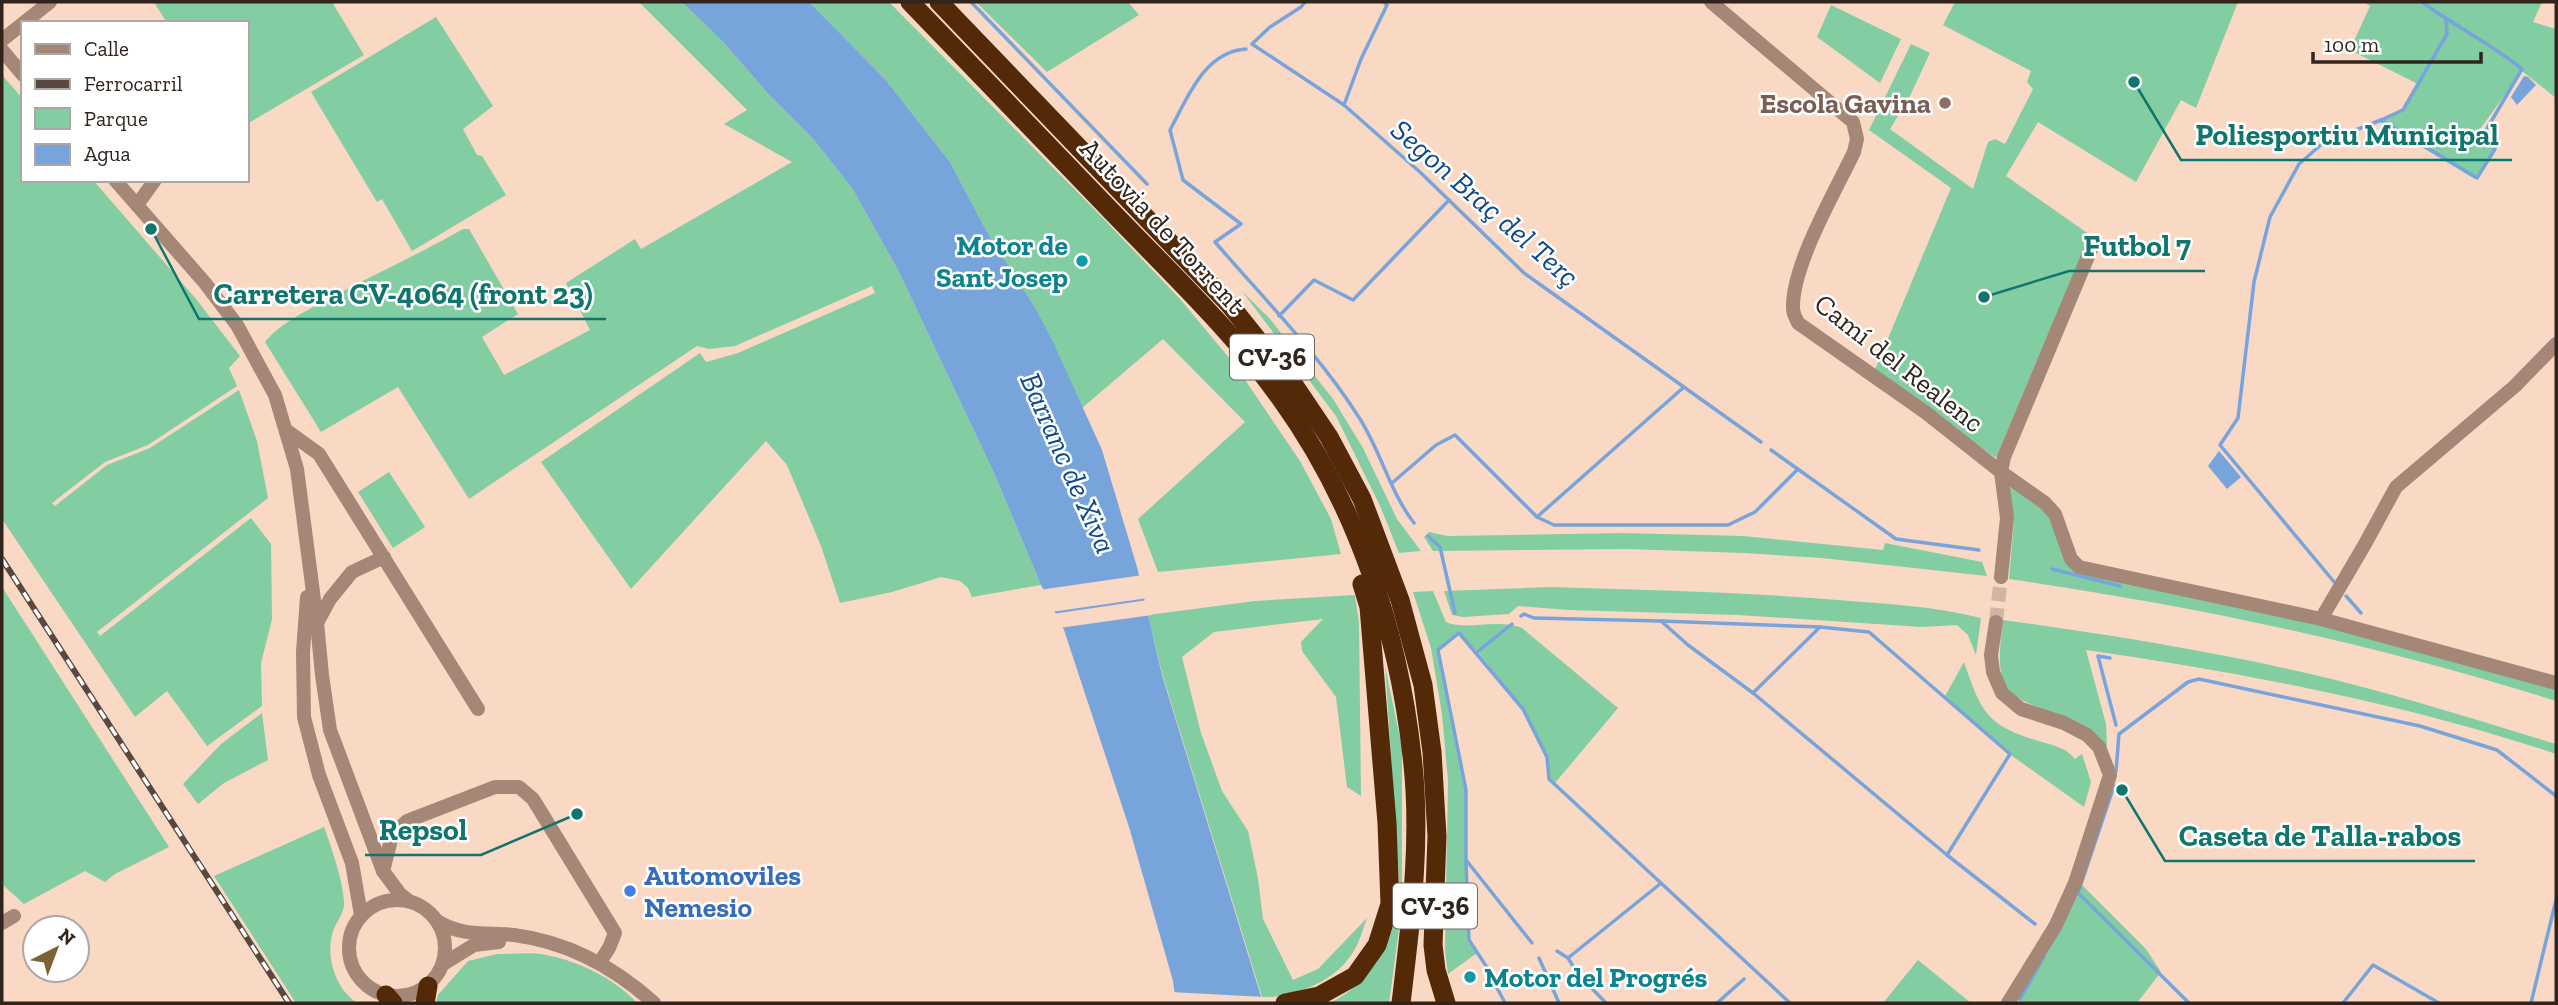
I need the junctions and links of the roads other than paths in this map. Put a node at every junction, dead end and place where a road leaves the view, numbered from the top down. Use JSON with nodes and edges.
{"nodes":[{"id":1,"x":50,"y":2,"type":"edge"},
{"id":2,"x":910,"y":2,"type":"edge"},
{"id":3,"x":940,"y":2,"type":"edge"},
{"id":4,"x":1711,"y":2,"type":"edge"},
{"id":5,"x":26,"y":21,"type":"edge"},
{"id":6,"x":21,"y":25,"type":"edge"},
{"id":7,"x":2,"y":40,"type":"edge"},
{"id":8,"x":2,"y":50,"type":"edge"},
{"id":9,"x":21,"y":73,"type":"edge"},
{"id":10,"x":117,"y":182,"type":"edge"},
{"id":11,"x":154,"y":182,"type":"edge"},
{"id":12,"x":137,"y":205,"type":"junction"},
{"id":13,"x":2094,"y":242,"type":"dead end"},
{"id":14,"x":1213,"y":318,"type":"junction"},
{"id":15,"x":2556,"y":344,"type":"edge"},
{"id":16,"x":287,"y":430,"type":"junction"},
{"id":17,"x":2001,"y":472,"type":"junction"},
{"id":18,"x":384,"y":557,"type":"junction"},
{"id":19,"x":309,"y":568,"type":"junction"},
{"id":20,"x":2001,"y":577,"type":"tunnel mouth"},
{"id":21,"x":2321,"y":619,"type":"junction"},
{"id":22,"x":1996,"y":622,"type":"tunnel mouth"},
{"id":23,"x":317,"y":623,"type":"junction"},
{"id":24,"x":2556,"y":683,"type":"edge"},
{"id":25,"x":478,"y":709,"type":"dead end"},
{"id":26,"x":1434,"y":807,"type":"junction"},
{"id":27,"x":383,"y":871,"type":"junction"},
{"id":28,"x":409,"y":901,"type":"junction"},
{"id":29,"x":361,"y":915,"type":"junction"},
{"id":30,"x":439,"y":922,"type":"junction"},
{"id":31,"x":541,"y":939,"type":"junction"},
{"id":32,"x":600,"y":962,"type":"junction"},
{"id":33,"x":443,"y":964,"type":"junction"},
{"id":34,"x":427,"y":994,"type":"edge"},
{"id":35,"x":1408,"y":996,"type":"edge"},
{"id":36,"x":390,"y":999,"type":"edge"},
{"id":37,"x":654,"y":1003,"type":"edge"},
{"id":38,"x":1285,"y":1003,"type":"edge"},
{"id":39,"x":1446,"y":1003,"type":"edge"},
{"id":40,"x":2008,"y":1003,"type":"edge"}],
"edges":[{"from":1,"to":5,"type":"street"},
{"from":2,"to":14,"type":"highway","name":"Autovia de Torrent","number":"CV-36"},
{"from":3,"to":26,"type":"highway","name":"Autovia de Torrent","number":"CV-36"},
{"from":4,"to":17,"type":"street","name":"Camí del Realenc"},
{"from":6,"to":7,"type":"street"},
{"from":8,"to":9,"type":"street"},
{"from":10,"to":12,"type":"street"},
{"from":11,"to":12,"type":"street"},
{"from":12,"to":16,"type":"street"},
{"from":13,"to":17,"type":"street"},
{"from":14,"to":35,"type":"highway","name":"Autovia de Torrent","number":"CV-36"},
{"from":14,"to":38,"type":"highway"},
{"from":15,"to":21,"type":"street"},
{"from":16,"to":18,"type":"street"},
{"from":16,"to":19,"type":"street"},
{"from":17,"to":20,"type":"street"},
{"from":17,"to":21,"type":"street","name":"Camí del Realenc"},
{"from":18,"to":23,"type":"street"},
{"from":18,"to":25,"type":"street"},
{"from":19,"to":23,"type":"street"},
{"from":19,"to":29,"type":"street"},
{"from":21,"to":24,"type":"street"},
{"from":22,"to":40,"type":"street"},
{"from":23,"to":27,"type":"street"},
{"from":26,"to":35,"type":"highway"},
{"from":26,"to":39,"type":"highway","number":"CV-36"},
{"from":27,"to":28,"type":"street"},
{"from":27,"to":32,"type":"street"},
{"from":28,"to":29,"type":"street"},
{"from":28,"to":30,"type":"street"},
{"from":29,"to":36,"type":"street"},
{"from":30,"to":31,"type":"street"},
{"from":30,"to":33,"type":"street"},
{"from":31,"to":32,"type":"street"},
{"from":31,"to":33,"type":"street"},
{"from":32,"to":37,"type":"street"},
{"from":33,"to":34,"type":"street"},
{"from":34,"to":36,"type":"street"}]}
